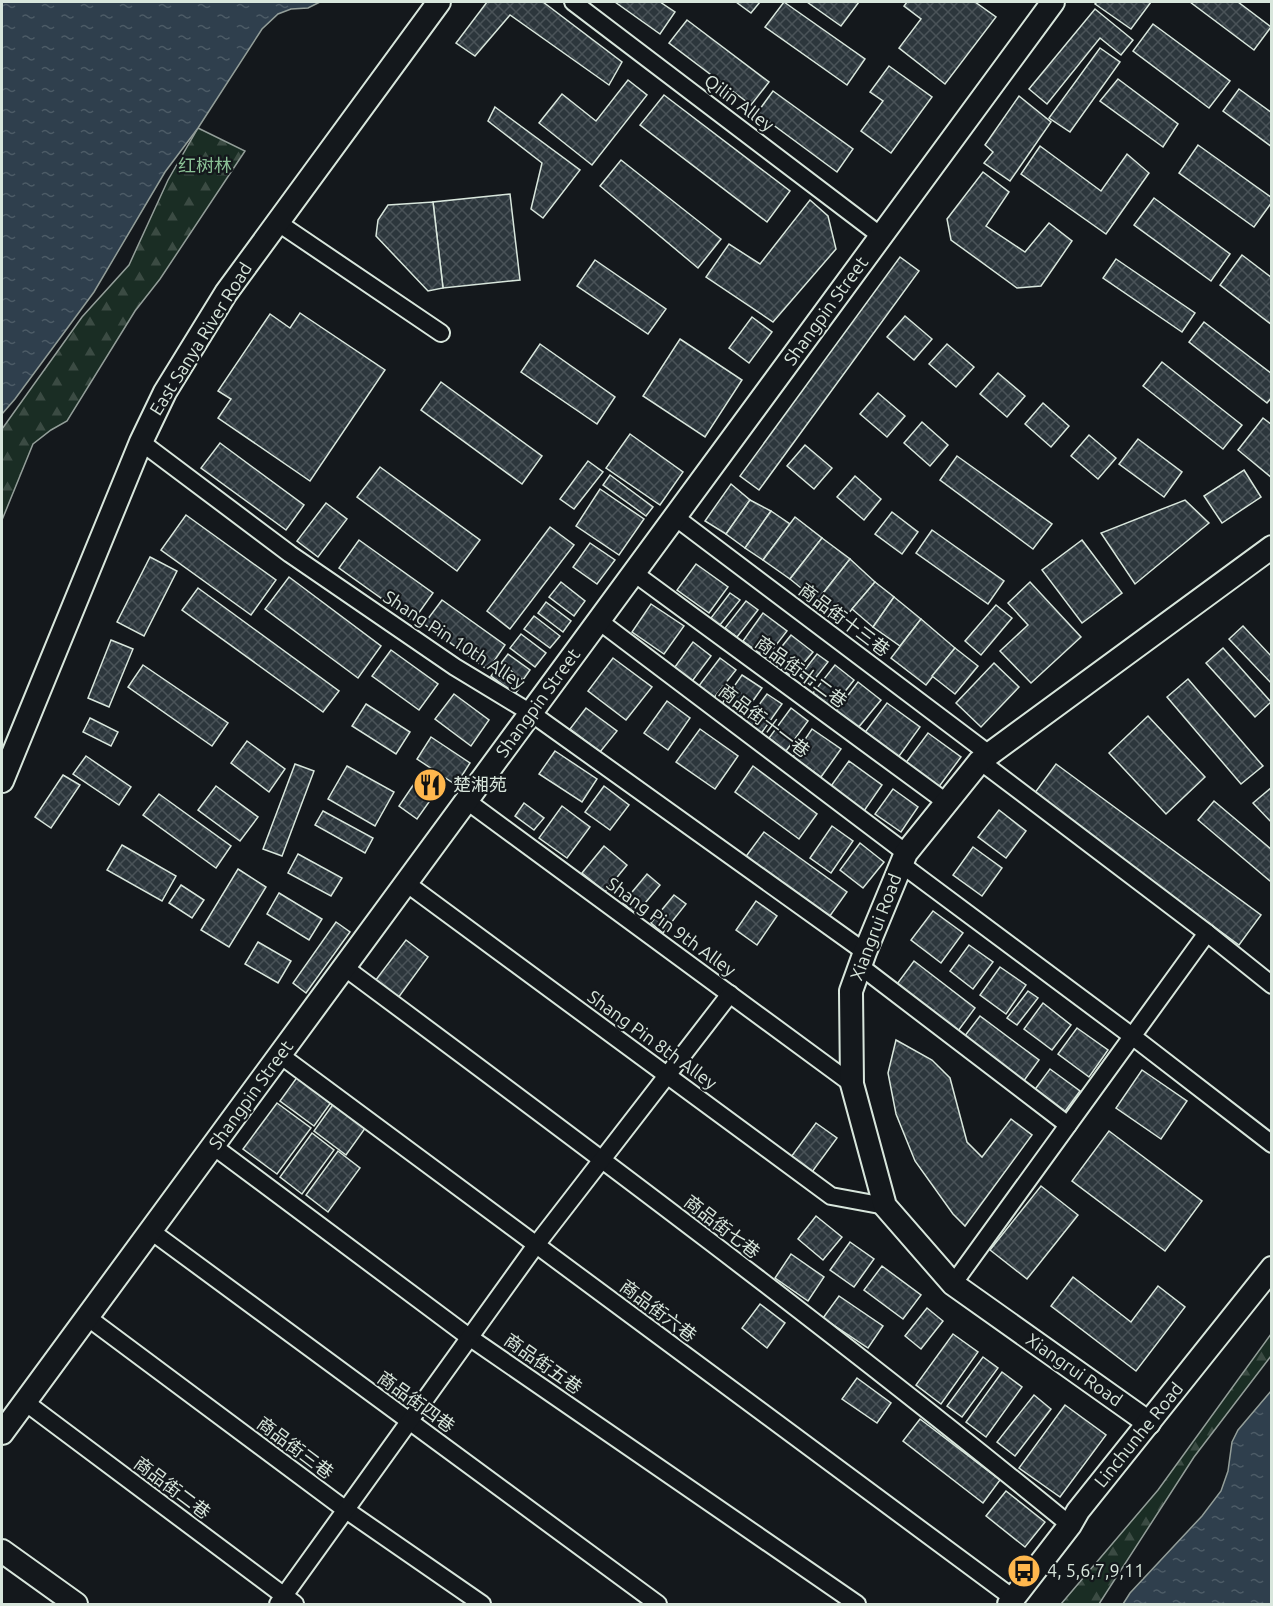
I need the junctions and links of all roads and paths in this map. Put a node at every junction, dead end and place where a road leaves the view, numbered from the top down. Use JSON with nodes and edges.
{"nodes":[{"id":1,"x":439,"y":2,"type":"edge"},
{"id":2,"x":573,"y":2,"type":"edge"},
{"id":3,"x":1053,"y":2,"type":"edge"},
{"id":4,"x":277,"y":222,"type":"junction"},
{"id":5,"x":881,"y":236,"type":"junction"},
{"id":6,"x":441,"y":333,"type":"dead end"},
{"id":7,"x":141,"y":442,"type":"junction"},
{"id":8,"x":675,"y":517,"type":"junction"},
{"id":9,"x":1272,"y":547,"type":"edge"},
{"id":10,"x":634,"y":573,"type":"junction"},
{"id":11,"x":599,"y":621,"type":"junction"},
{"id":12,"x":531,"y":713,"type":"junction"},
{"id":13,"x":985,"y":758,"type":"junction"},
{"id":14,"x":2,"y":781,"type":"edge"},
{"id":15,"x":467,"y":801,"type":"junction"},
{"id":16,"x":946,"y":802,"type":"junction"},
{"id":17,"x":903,"y":858,"type":"junction"},
{"id":18,"x":406,"y":883,"type":"junction"},
{"id":19,"x":1207,"y":933,"type":"junction"},
{"id":20,"x":862,"y":959,"type":"junction"},
{"id":21,"x":344,"y":967,"type":"junction"},
{"id":22,"x":1272,"y":985,"type":"edge"},
{"id":23,"x":730,"y":994,"type":"junction"},
{"id":24,"x":1132,"y":1036,"type":"junction"},
{"id":25,"x":280,"y":1055,"type":"junction"},
{"id":26,"x":667,"y":1075,"type":"junction"},
{"id":27,"x":852,"y":1084,"type":"junction"},
{"id":28,"x":1068,"y":1125,"type":"junction"},
{"id":29,"x":1272,"y":1144,"type":"edge"},
{"id":30,"x":213,"y":1146,"type":"junction"},
{"id":31,"x":602,"y":1159,"type":"junction"},
{"id":32,"x":885,"y":1206,"type":"junction"},
{"id":33,"x":151,"y":1231,"type":"junction"},
{"id":34,"x":536,"y":1245,"type":"junction"},
{"id":35,"x":1272,"y":1268,"type":"edge"},
{"id":36,"x":953,"y":1284,"type":"junction"},
{"id":37,"x":87,"y":1317,"type":"junction"},
{"id":38,"x":469,"y":1337,"type":"junction"},
{"id":39,"x":25,"y":1402,"type":"junction"},
{"id":40,"x":409,"y":1421,"type":"junction"},
{"id":41,"x":1149,"y":1423,"type":"junction"},
{"id":42,"x":2,"y":1433,"type":"edge"},
{"id":43,"x":346,"y":1510,"type":"junction"},
{"id":44,"x":1070,"y":1524,"type":"junction"},
{"id":45,"x":2,"y":1551,"type":"edge"},
{"id":46,"x":1011,"y":1601,"type":"edge"},
{"id":47,"x":286,"y":1602,"type":"edge"},
{"id":48,"x":76,"y":1605,"type":"edge"},
{"id":49,"x":482,"y":1605,"type":"edge"},
{"id":50,"x":658,"y":1605,"type":"edge"},
{"id":51,"x":857,"y":1605,"type":"edge"}],
"edges":[{"from":1,"to":4,"type":"street","name":"East Sanya River Road"},
{"from":2,"to":5,"type":"street","name":"Qilin Alley"},
{"from":3,"to":5,"type":"street","name":"Shangpin Street"},
{"from":4,"to":6,"type":"street"},
{"from":4,"to":7,"type":"street","name":"East Sanya River Road"},
{"from":5,"to":8,"type":"street","name":"Shangpin Street"},
{"from":7,"to":12,"type":"street","name":"Shang Pin 10th Alley"},
{"from":7,"to":14,"type":"street","name":"East Sanya River Road"},
{"from":8,"to":10,"type":"street","name":"Shangpin Street"},
{"from":8,"to":13,"type":"street","name":"商品街十三巷"},
{"from":9,"to":13,"type":"street","name":"Xiangrui Road"},
{"from":10,"to":11,"type":"street","name":"Shangpin Street"},
{"from":10,"to":16,"type":"street","name":"商品街十二巷"},
{"from":11,"to":12,"type":"street","name":"Shangpin Street"},
{"from":11,"to":17,"type":"street","name":"商品街十一巷"},
{"from":12,"to":15,"type":"street","name":"Shangpin Street"},
{"from":12,"to":20,"type":"street","name":"Shang Pin 10th Alley"},
{"from":13,"to":16,"type":"street","name":"Xiangrui Road"},
{"from":13,"to":19,"type":"street","name":"商品街十三巷"},
{"from":15,"to":18,"type":"street","name":"Shangpin Street"},
{"from":15,"to":23,"type":"street","name":"Shang Pin 9th Alley"},
{"from":16,"to":17,"type":"street","name":"Xiangrui Road"},
{"from":17,"to":20,"type":"street","name":"Xiangrui Road"},
{"from":17,"to":24,"type":"street","name":"商品街十一巷"},
{"from":18,"to":21,"type":"street","name":"Shangpin Street"},
{"from":18,"to":26,"type":"street","name":"Shang Pin 8th Alley"},
{"from":19,"to":22,"type":"street","name":"商品街十三巷"},
{"from":19,"to":24,"type":"street"},
{"from":20,"to":27,"type":"street","name":"Xiangrui Road"},
{"from":20,"to":28,"type":"street","name":"Shang Pin 10th Alley"},
{"from":21,"to":25,"type":"street","name":"Shangpin Street"},
{"from":21,"to":31,"type":"street","name":"商品街七巷"},
{"from":23,"to":26,"type":"street"},
{"from":23,"to":27,"type":"street","name":"Shang Pin 9th Alley"},
{"from":24,"to":28,"type":"street"},
{"from":24,"to":29,"type":"street","name":"商品街十一巷"},
{"from":25,"to":30,"type":"street","name":"Shangpin Street"},
{"from":25,"to":34,"type":"street","name":"商品街六巷"},
{"from":26,"to":31,"type":"street"},
{"from":26,"to":32,"type":"street","name":"Shang Pin 8th Alley"},
{"from":27,"to":32,"type":"street","name":"Xiangrui Road"},
{"from":28,"to":36,"type":"street"},
{"from":30,"to":33,"type":"street","name":"Shangpin Street"},
{"from":30,"to":38,"type":"street","name":"商品街五巷"},
{"from":31,"to":34,"type":"street"},
{"from":31,"to":44,"type":"street","name":"商品街七巷"},
{"from":32,"to":36,"type":"street","name":"Xiangrui Road"},
{"from":33,"to":37,"type":"street","name":"Shangpin Street"},
{"from":33,"to":40,"type":"street","name":"商品街四巷"},
{"from":34,"to":38,"type":"street"},
{"from":34,"to":46,"type":"street","name":"商品街六巷"},
{"from":35,"to":41,"type":"street","name":"Linchunhe Road"},
{"from":36,"to":41,"type":"street","name":"Xiangrui Road"},
{"from":37,"to":39,"type":"street","name":"Shangpin Street"},
{"from":37,"to":43,"type":"street","name":"商品街三巷"},
{"from":38,"to":40,"type":"street"},
{"from":38,"to":51,"type":"street","name":"商品街五巷"},
{"from":39,"to":42,"type":"street","name":"Shangpin Street"},
{"from":39,"to":47,"type":"street","name":"商品街二巷"},
{"from":40,"to":43,"type":"street"},
{"from":40,"to":50,"type":"street","name":"商品街四巷"},
{"from":41,"to":44,"type":"street","name":"Linchunhe Road"},
{"from":43,"to":47,"type":"street"},
{"from":43,"to":49,"type":"street","name":"商品街三巷"},
{"from":44,"to":46,"type":"street","name":"Linchunhe Road"},
{"from":45,"to":48,"type":"street"}]}
